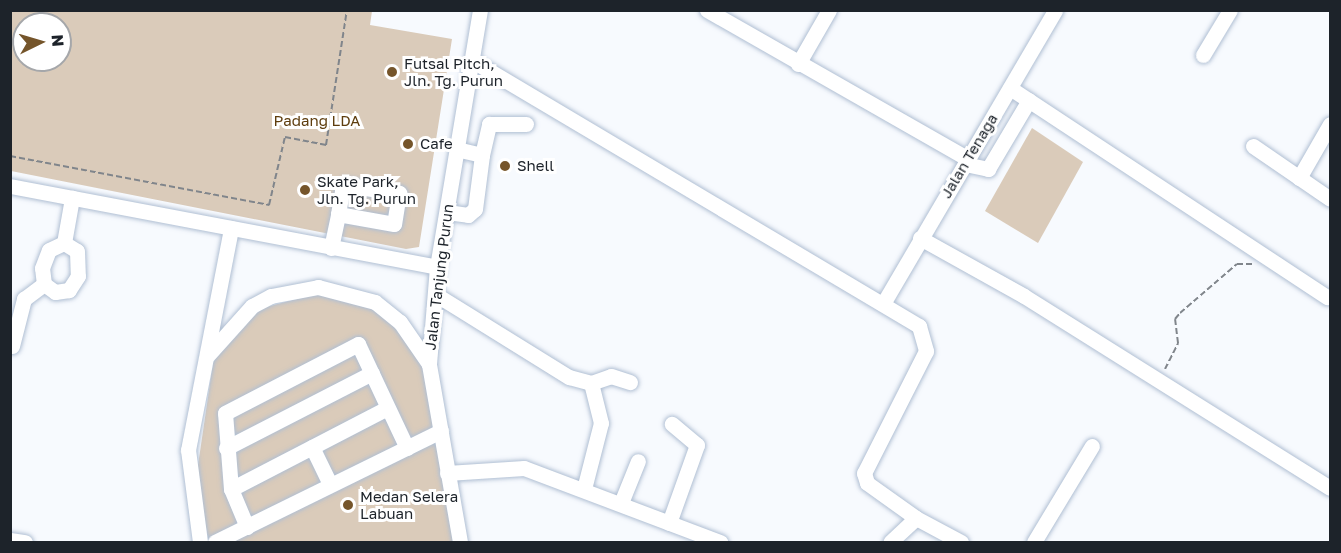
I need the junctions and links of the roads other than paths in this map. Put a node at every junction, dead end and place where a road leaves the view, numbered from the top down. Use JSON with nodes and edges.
{"nodes":[{"id":1,"x":480,"y":10,"type":"edge"},
{"id":2,"x":707,"y":10,"type":"edge"},
{"id":3,"x":829,"y":10,"type":"edge"},
{"id":4,"x":1055,"y":10,"type":"edge"},
{"id":5,"x":1230,"y":10,"type":"edge"},
{"id":6,"x":1203,"y":55,"type":"dead end"},
{"id":7,"x":472,"y":61,"type":"junction"},
{"id":8,"x":798,"y":64,"type":"junction"},
{"id":9,"x":1010,"y":87,"type":"junction"},
{"id":10,"x":1029,"y":100,"type":"junction"},
{"id":11,"x":526,"y":124,"type":"dead end"},
{"id":12,"x":1330,"y":124,"type":"edge"},
{"id":13,"x":1253,"y":146,"type":"dead end"},
{"id":14,"x":457,"y":149,"type":"junction"},
{"id":15,"x":482,"y":155,"type":"junction"},
{"id":16,"x":966,"y":162,"type":"junction"},
{"id":17,"x":1299,"y":178,"type":"junction"},
{"id":18,"x":10,"y":186,"type":"edge"},
{"id":19,"x":72,"y":198,"type":"junction"},
{"id":20,"x":1330,"y":199,"type":"edge"},
{"id":21,"x":447,"y":212,"type":"junction"},
{"id":22,"x":338,"y":214,"type":"dead end"},
{"id":23,"x":231,"y":228,"type":"junction"},
{"id":24,"x":920,"y":238,"type":"junction"},
{"id":25,"x":64,"y":243,"type":"junction"},
{"id":26,"x":331,"y":248,"type":"junction"},
{"id":27,"x":437,"y":267,"type":"junction"},
{"id":28,"x":44,"y":284,"type":"junction"},
{"id":29,"x":435,"y":294,"type":"junction"},
{"id":30,"x":1327,"y":297,"type":"dead end"},
{"id":31,"x":884,"y":302,"type":"junction"},
{"id":32,"x":12,"y":346,"type":"dead end"},
{"id":33,"x":204,"y":360,"type":"junction"},
{"id":34,"x":429,"y":364,"type":"junction"},
{"id":35,"x":372,"y":374,"type":"junction"},
{"id":36,"x":630,"y":382,"type":"dead end"},
{"id":37,"x":591,"y":383,"type":"junction"},
{"id":38,"x":387,"y":408,"type":"junction"},
{"id":39,"x":672,"y":424,"type":"dead end"},
{"id":40,"x":441,"y":431,"type":"junction"},
{"id":41,"x":1092,"y":446,"type":"dead end"},
{"id":42,"x":312,"y":447,"type":"junction"},
{"id":43,"x":226,"y":448,"type":"junction"},
{"id":44,"x":407,"y":448,"type":"junction"},
{"id":45,"x":638,"y":461,"type":"dead end"},
{"id":46,"x":447,"y":473,"type":"junction"},
{"id":47,"x":330,"y":484,"type":"junction"},
{"id":48,"x":1330,"y":488,"type":"edge"},
{"id":49,"x":231,"y":489,"type":"junction"},
{"id":50,"x":584,"y":489,"type":"junction"},
{"id":51,"x":621,"y":503,"type":"junction"},
{"id":52,"x":916,"y":518,"type":"junction"},
{"id":53,"x":669,"y":523,"type":"junction"},
{"id":54,"x":247,"y":527,"type":"junction"},
{"id":55,"x":10,"y":540,"type":"edge"},
{"id":56,"x":703,"y":540,"type":"edge"},
{"id":57,"x":25,"y":543,"type":"edge"},
{"id":58,"x":200,"y":543,"type":"edge"},
{"id":59,"x":215,"y":543,"type":"edge"},
{"id":60,"x":460,"y":543,"type":"edge"},
{"id":61,"x":720,"y":543,"type":"edge"},
{"id":62,"x":890,"y":543,"type":"edge"},
{"id":63,"x":961,"y":543,"type":"edge"},
{"id":64,"x":1034,"y":543,"type":"edge"}],
"edges":[{"from":1,"to":7,"type":"street","name":"Jalan Tanjung Purun"},
{"from":2,"to":8,"type":"street"},
{"from":3,"to":8,"type":"street"},
{"from":4,"to":9,"type":"street","name":"Jalan Tenaga"},
{"from":5,"to":6,"type":"street"},
{"from":7,"to":14,"type":"street","name":"Jalan Tanjung Purun"},
{"from":7,"to":31,"type":"street"},
{"from":8,"to":16,"type":"street"},
{"from":9,"to":10,"type":"street"},
{"from":9,"to":16,"type":"street","name":"Jalan Tenaga"},
{"from":10,"to":16,"type":"street"},
{"from":10,"to":30,"type":"street"},
{"from":11,"to":15,"type":"street"},
{"from":12,"to":17,"type":"street"},
{"from":13,"to":17,"type":"street"},
{"from":14,"to":15,"type":"street"},
{"from":14,"to":21,"type":"street","name":"Jalan Tanjung Purun"},
{"from":15,"to":21,"type":"street"},
{"from":16,"to":24,"type":"street","name":"Jalan Tenaga"},
{"from":17,"to":20,"type":"street"},
{"from":18,"to":19,"type":"street"},
{"from":19,"to":23,"type":"street"},
{"from":19,"to":25,"type":"street"},
{"from":21,"to":27,"type":"street","name":"Jalan Tanjung Purun"},
{"from":22,"to":26,"type":"street"},
{"from":23,"to":26,"type":"street"},
{"from":23,"to":33,"type":"street"},
{"from":24,"to":31,"type":"street","name":"Jalan Tenaga"},
{"from":24,"to":48,"type":"street"},
{"from":25,"to":28,"type":"street"},
{"from":25,"to":28,"type":"street"},
{"from":26,"to":27,"type":"street"},
{"from":27,"to":29,"type":"street","name":"Jalan Tanjung Purun"},
{"from":28,"to":32,"type":"street"},
{"from":29,"to":34,"type":"street","name":"Jalan Tanjung Purun"},
{"from":29,"to":37,"type":"street"},
{"from":31,"to":52,"type":"street"},
{"from":33,"to":34,"type":"street"},
{"from":33,"to":58,"type":"street"},
{"from":34,"to":40,"type":"street","name":"Jalan Tanjung Purun"},
{"from":35,"to":38,"type":"street"},
{"from":35,"to":43,"type":"street"},
{"from":35,"to":43,"type":"street"},
{"from":36,"to":37,"type":"street"},
{"from":37,"to":50,"type":"street"},
{"from":38,"to":42,"type":"street"},
{"from":38,"to":44,"type":"street"},
{"from":39,"to":53,"type":"street"},
{"from":40,"to":44,"type":"street"},
{"from":40,"to":46,"type":"street","name":"Jalan Tanjung Purun"},
{"from":41,"to":64,"type":"street"},
{"from":42,"to":47,"type":"street"},
{"from":42,"to":49,"type":"street"},
{"from":43,"to":49,"type":"street"},
{"from":44,"to":47,"type":"street"},
{"from":45,"to":51,"type":"street"},
{"from":46,"to":50,"type":"street"},
{"from":46,"to":60,"type":"street","name":"Jalan Tanjung Purun"},
{"from":47,"to":54,"type":"street"},
{"from":49,"to":54,"type":"street"},
{"from":50,"to":51,"type":"street"},
{"from":51,"to":53,"type":"street"},
{"from":52,"to":62,"type":"street"},
{"from":52,"to":63,"type":"street"},
{"from":53,"to":56,"type":"street"},
{"from":54,"to":59,"type":"street"},
{"from":55,"to":57,"type":"street"},
{"from":56,"to":61,"type":"street"}]}
